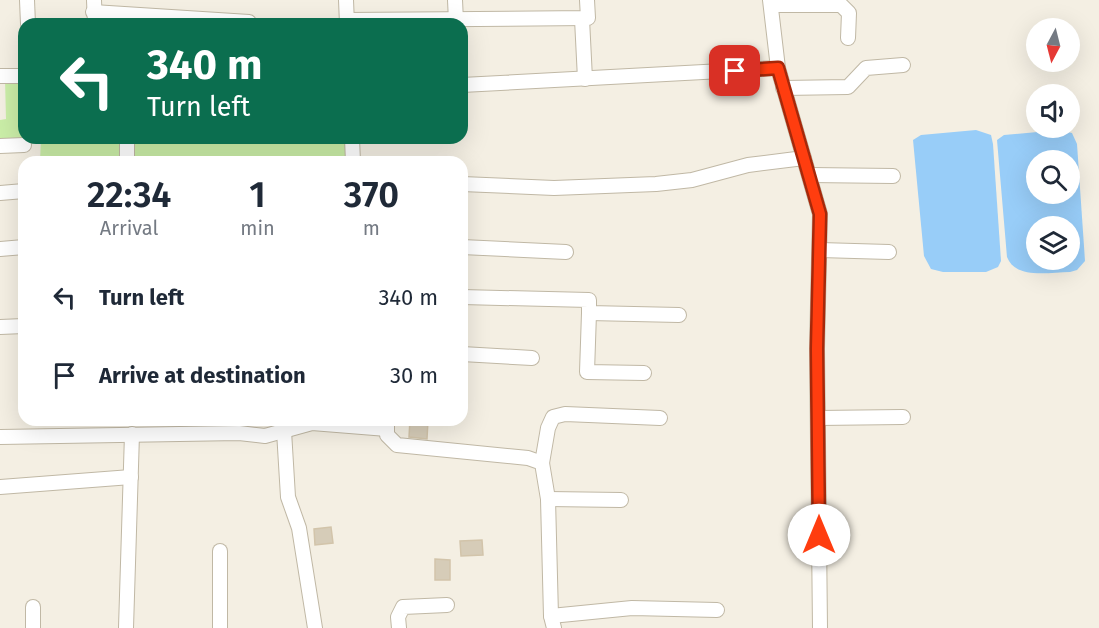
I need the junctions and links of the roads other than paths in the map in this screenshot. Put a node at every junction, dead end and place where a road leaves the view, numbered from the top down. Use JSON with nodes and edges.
{"nodes":[{"id":1,"x":27,"y":0,"type":"edge"},
{"id":2,"x":346,"y":0,"type":"edge"},
{"id":3,"x":455,"y":0,"type":"edge"},
{"id":4,"x":587,"y":0,"type":"edge"},
{"id":5,"x":770,"y":2,"type":"edge"},
{"id":6,"x":94,"y":12,"type":"edge"},
{"id":7,"x":28,"y":18,"type":"edge"},
{"id":8,"x":187,"y":18,"type":"edge"},
{"id":9,"x":347,"y":18,"type":"edge"},
{"id":10,"x":456,"y":18,"type":"edge"},
{"id":11,"x":582,"y":19,"type":"junction"},
{"id":12,"x":468,"y":21,"type":"edge"},
{"id":13,"x":849,"y":38,"type":"dead end"},
{"id":14,"x":903,"y":64,"type":"dead end"},
{"id":15,"x":778,"y":68,"type":"junction"},
{"id":16,"x":18,"y":75,"type":"edge"},
{"id":17,"x":0,"y":76,"type":"edge"},
{"id":18,"x":585,"y":79,"type":"junction"},
{"id":19,"x":468,"y":85,"type":"edge"},
{"id":20,"x":783,"y":88,"type":"junction"},
{"id":21,"x":24,"y":145,"type":"dead end"},
{"id":22,"x":0,"y":146,"type":"edge"},
{"id":23,"x":804,"y":158,"type":"junction"},
{"id":24,"x":810,"y":175,"type":"junction"},
{"id":25,"x":893,"y":176,"type":"dead end"},
{"id":26,"x":468,"y":184,"type":"edge"},
{"id":27,"x":18,"y":192,"type":"edge"},
{"id":28,"x":0,"y":193,"type":"edge"},
{"id":29,"x":468,"y":247,"type":"edge"},
{"id":30,"x":18,"y":248,"type":"edge"},
{"id":31,"x":0,"y":249,"type":"edge"},
{"id":32,"x":820,"y":250,"type":"junction"},
{"id":33,"x":566,"y":252,"type":"dead end"},
{"id":34,"x":889,"y":252,"type":"dead end"},
{"id":35,"x":468,"y":297,"type":"edge"},
{"id":36,"x":589,"y":313,"type":"junction"},
{"id":37,"x":679,"y":315,"type":"dead end"},
{"id":38,"x":0,"y":327,"type":"edge"},
{"id":39,"x":18,"y":327,"type":"edge"},
{"id":40,"x":468,"y":354,"type":"edge"},
{"id":41,"x":532,"y":358,"type":"dead end"},
{"id":42,"x":644,"y":373,"type":"dead end"},
{"id":43,"x":903,"y":417,"type":"dead end"},
{"id":44,"x":660,"y":418,"type":"dead end"},
{"id":45,"x":818,"y":418,"type":"junction"},
{"id":46,"x":297,"y":426,"type":"edge"},
{"id":47,"x":387,"y":426,"type":"edge"},
{"id":48,"x":284,"y":431,"type":"junction"},
{"id":49,"x":132,"y":434,"type":"junction"},
{"id":50,"x":0,"y":437,"type":"edge"},
{"id":51,"x":542,"y":463,"type":"junction"},
{"id":52,"x":131,"y":477,"type":"junction"},
{"id":53,"x":0,"y":487,"type":"edge"},
{"id":54,"x":548,"y":499,"type":"junction"},
{"id":55,"x":621,"y":500,"type":"dead end"},
{"id":56,"x":220,"y":551,"type":"dead end"},
{"id":57,"x":447,"y":604,"type":"dead end"},
{"id":58,"x":33,"y":607,"type":"dead end"},
{"id":59,"x":717,"y":610,"type":"dead end"},
{"id":60,"x":552,"y":622,"type":"edge"},
{"id":61,"x":33,"y":628,"type":"edge"},
{"id":62,"x":126,"y":628,"type":"edge"},
{"id":63,"x":220,"y":628,"type":"edge"},
{"id":64,"x":315,"y":628,"type":"edge"},
{"id":65,"x":399,"y":628,"type":"edge"},
{"id":66,"x":820,"y":628,"type":"edge"}],
"edges":[{"from":1,"to":7,"type":"street"},
{"from":2,"to":9,"type":"street"},
{"from":3,"to":10,"type":"street"},
{"from":4,"to":11,"type":"street"},
{"from":5,"to":13,"type":"street"},
{"from":5,"to":15,"type":"street"},
{"from":6,"to":8,"type":"street"},
{"from":11,"to":12,"type":"street"},
{"from":11,"to":18,"type":"street"},
{"from":14,"to":20,"type":"street"},
{"from":15,"to":18,"type":"street"},
{"from":15,"to":20,"type":"street"},
{"from":16,"to":17,"type":"street"},
{"from":18,"to":19,"type":"street"},
{"from":20,"to":23,"type":"street"},
{"from":21,"to":22,"type":"street"},
{"from":23,"to":24,"type":"street"},
{"from":23,"to":26,"type":"street"},
{"from":24,"to":25,"type":"street"},
{"from":24,"to":32,"type":"street"},
{"from":27,"to":28,"type":"street"},
{"from":29,"to":33,"type":"street"},
{"from":30,"to":31,"type":"street"},
{"from":32,"to":34,"type":"street"},
{"from":32,"to":45,"type":"street"},
{"from":35,"to":36,"type":"street"},
{"from":36,"to":37,"type":"street"},
{"from":36,"to":42,"type":"street"},
{"from":38,"to":39,"type":"street"},
{"from":40,"to":41,"type":"street"},
{"from":43,"to":45,"type":"street"},
{"from":44,"to":51,"type":"street"},
{"from":45,"to":66,"type":"street"},
{"from":46,"to":48,"type":"street"},
{"from":47,"to":51,"type":"street"},
{"from":48,"to":49,"type":"street"},
{"from":48,"to":64,"type":"street"},
{"from":49,"to":50,"type":"street"},
{"from":49,"to":52,"type":"street"},
{"from":51,"to":54,"type":"street"},
{"from":52,"to":53,"type":"street"},
{"from":52,"to":62,"type":"street"},
{"from":54,"to":55,"type":"street"},
{"from":54,"to":60,"type":"street"},
{"from":56,"to":63,"type":"street"},
{"from":57,"to":65,"type":"street"},
{"from":58,"to":61,"type":"street"},
{"from":59,"to":60,"type":"street"}]}
